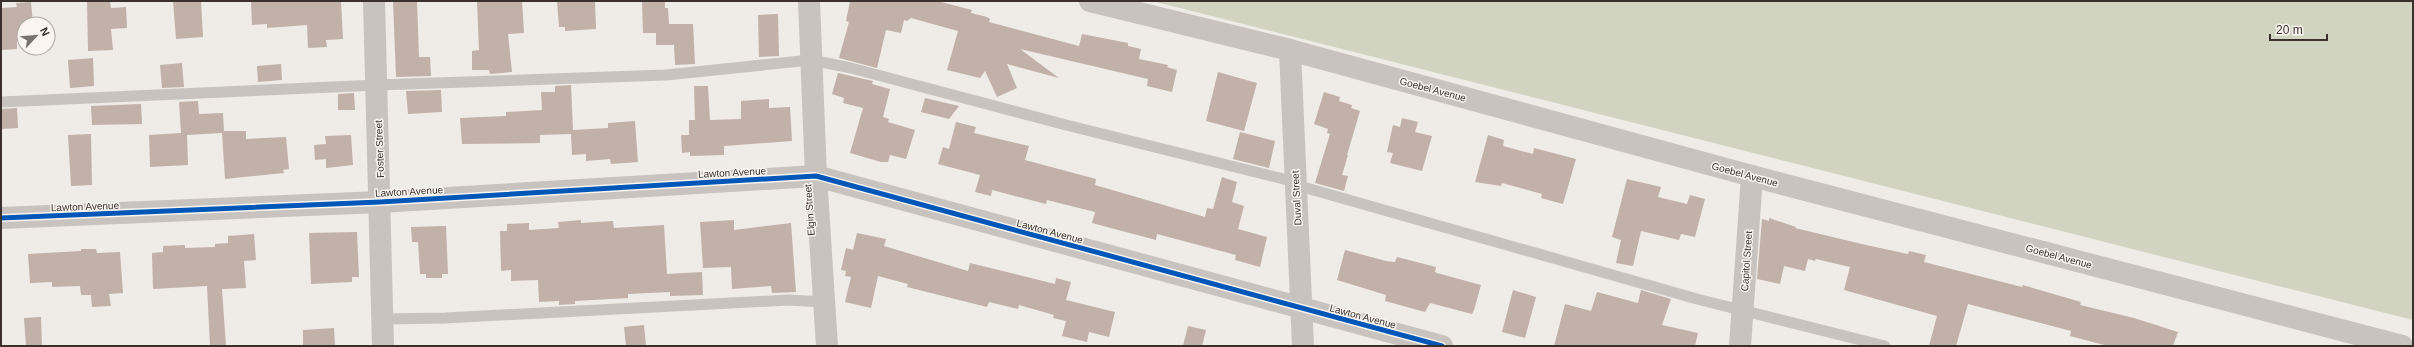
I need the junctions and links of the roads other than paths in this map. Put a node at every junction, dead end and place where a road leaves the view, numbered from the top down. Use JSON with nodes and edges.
{"nodes":[{"id":1,"x":374,"y":1,"type":"edge"},
{"id":2,"x":809,"y":1,"type":"edge"},
{"id":3,"x":1090,"y":1,"type":"edge"},
{"id":4,"x":1290,"y":50,"type":"junction"},
{"id":5,"x":811,"y":60,"type":"junction"},
{"id":6,"x":377,"y":84,"type":"junction"},
{"id":7,"x":1,"y":102,"type":"edge"},
{"id":8,"x":816,"y":176,"type":"junction"},
{"id":9,"x":1752,"y":176,"type":"junction"},
{"id":10,"x":1296,"y":183,"type":"junction"},
{"id":11,"x":380,"y":202,"type":"junction"},
{"id":12,"x":1,"y":218,"type":"edge"},
{"id":13,"x":824,"y":302,"type":"junction"},
{"id":14,"x":1301,"y":308,"type":"junction"},
{"id":15,"x":1742,"y":309,"type":"junction"},
{"id":16,"x":382,"y":319,"type":"junction"},
{"id":17,"x":383,"y":346,"type":"edge"},
{"id":18,"x":827,"y":346,"type":"edge"},
{"id":19,"x":1303,"y":346,"type":"edge"},
{"id":20,"x":1442,"y":346,"type":"edge"},
{"id":21,"x":1740,"y":346,"type":"edge"},
{"id":22,"x":1885,"y":346,"type":"edge"},
{"id":23,"x":2402,"y":346,"type":"edge"}],
"edges":[{"from":1,"to":6,"type":"street","name":"Foster Street"},
{"from":2,"to":5,"type":"street","name":"Elgin Street"},
{"from":3,"to":4,"type":"street","name":"Goebel Avenue"},
{"from":4,"to":9,"type":"street","name":"Goebel Avenue"},
{"from":4,"to":10,"type":"street","name":"Duval Street"},
{"from":5,"to":6,"type":"lane"},
{"from":5,"to":8,"type":"street","name":"Elgin Street"},
{"from":5,"to":10,"type":"lane"},
{"from":6,"to":7,"type":"lane"},
{"from":6,"to":11,"type":"street","name":"Foster Street"},
{"from":8,"to":11,"type":"street","name":"Lawton Avenue"},
{"from":8,"to":13,"type":"street","name":"Elgin Street"},
{"from":8,"to":14,"type":"street","name":"Lawton Avenue"},
{"from":9,"to":15,"type":"street","name":"Capitol Street"},
{"from":9,"to":23,"type":"street","name":"Goebel Avenue"},
{"from":10,"to":14,"type":"street","name":"Duval Street"},
{"from":10,"to":15,"type":"lane"},
{"from":11,"to":12,"type":"street","name":"Lawton Avenue"},
{"from":11,"to":16,"type":"street","name":"Foster Street"},
{"from":13,"to":16,"type":"lane"},
{"from":13,"to":18,"type":"street","name":"Elgin Street"},
{"from":14,"to":19,"type":"street","name":"Duval Street"},
{"from":14,"to":20,"type":"street","name":"Lawton Avenue"},
{"from":15,"to":21,"type":"street","name":"Capitol Street"},
{"from":15,"to":22,"type":"lane"},
{"from":16,"to":17,"type":"street","name":"Foster Street"}]}
